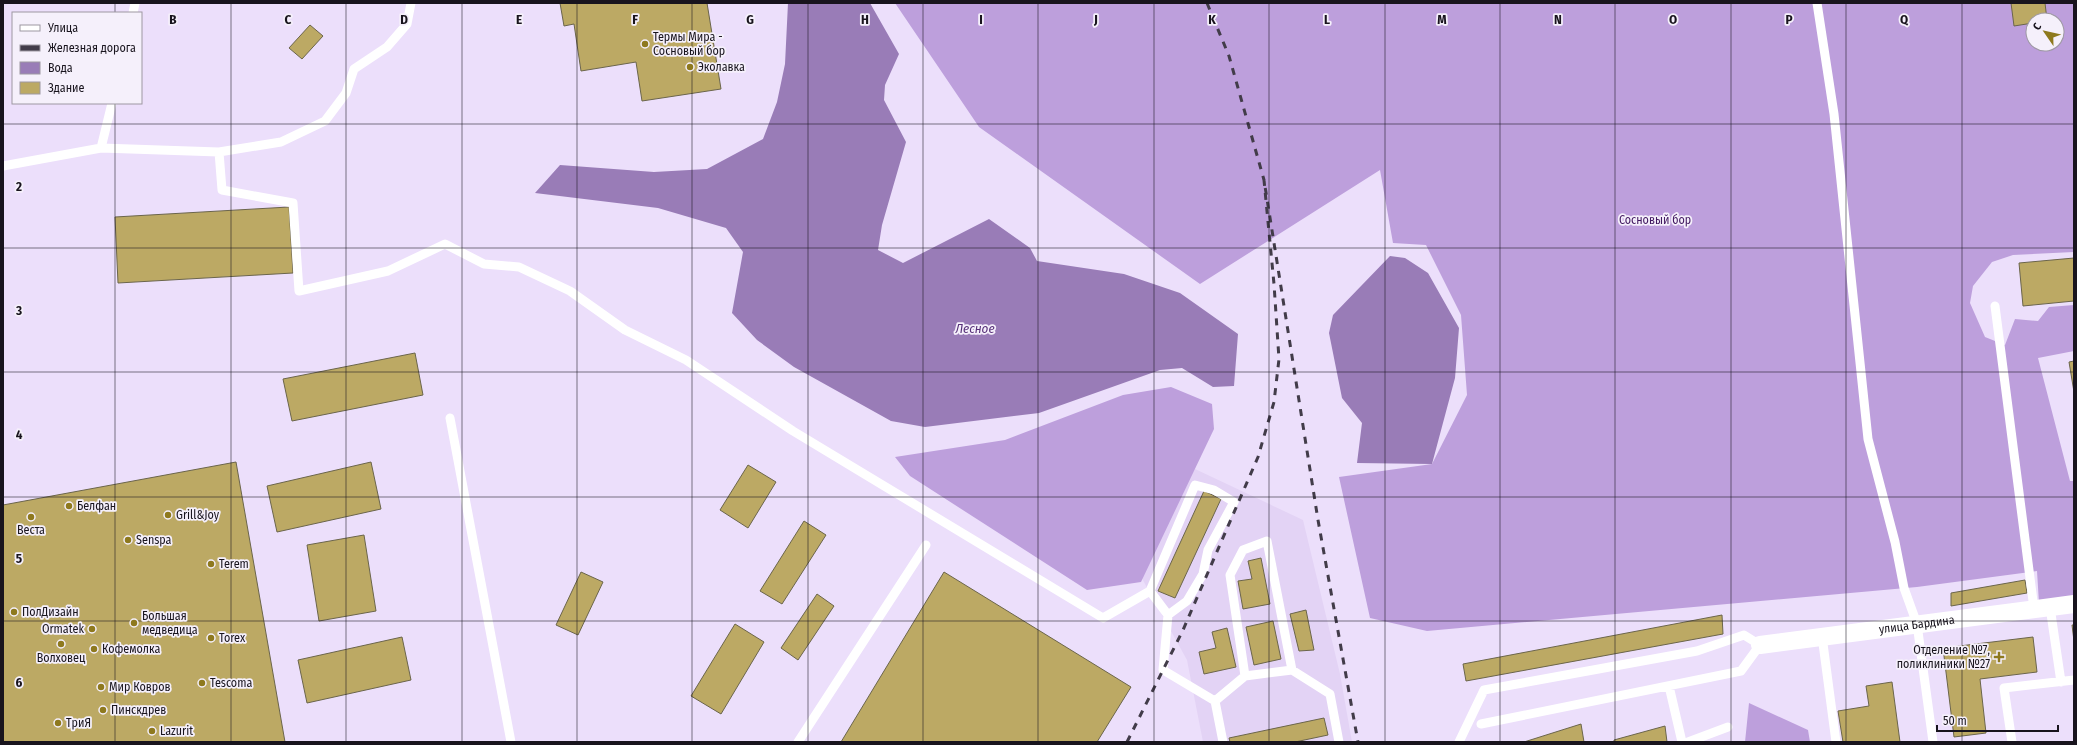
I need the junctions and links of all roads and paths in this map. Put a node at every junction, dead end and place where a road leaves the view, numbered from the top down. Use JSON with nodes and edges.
{"nodes":[{"id":1,"x":411,"y":3,"type":"edge"},
{"id":2,"x":1817,"y":3,"type":"edge"},
{"id":3,"x":112,"y":104,"type":"edge"},
{"id":4,"x":102,"y":148,"type":"junction"},
{"id":5,"x":219,"y":152,"type":"junction"},
{"id":6,"x":3,"y":166,"type":"edge"},
{"id":7,"x":1995,"y":306,"type":"dead end"},
{"id":8,"x":450,"y":418,"type":"dead end"},
{"id":9,"x":926,"y":545,"type":"dead end"},
{"id":10,"x":1150,"y":591,"type":"junction"},
{"id":11,"x":2074,"y":604,"type":"edge"},
{"id":12,"x":2042,"y":608,"type":"junction"},
{"id":13,"x":1168,"y":615,"type":"junction"},
{"id":14,"x":1917,"y":624,"type":"junction"},
{"id":15,"x":1822,"y":636,"type":"junction"},
{"id":16,"x":1760,"y":645,"type":"junction"},
{"id":17,"x":1292,"y":670,"type":"junction"},
{"id":18,"x":1245,"y":676,"type":"junction"},
{"id":19,"x":2074,"y":680,"type":"edge"},
{"id":20,"x":2061,"y":682,"type":"junction"},
{"id":21,"x":1669,"y":686,"type":"junction"},
{"id":22,"x":1215,"y":701,"type":"junction"},
{"id":23,"x":1480,"y":724,"type":"dead end"},
{"id":24,"x":1728,"y":727,"type":"dead end"},
{"id":25,"x":512,"y":742,"type":"edge"},
{"id":26,"x":798,"y":742,"type":"edge"},
{"id":27,"x":1223,"y":742,"type":"edge"},
{"id":28,"x":1339,"y":742,"type":"edge"},
{"id":29,"x":1459,"y":742,"type":"edge"},
{"id":30,"x":1682,"y":742,"type":"edge"},
{"id":31,"x":1688,"y":742,"type":"edge"},
{"id":32,"x":1836,"y":742,"type":"edge"},
{"id":33,"x":1934,"y":742,"type":"edge"},
{"id":34,"x":2012,"y":742,"type":"edge"}],
"edges":[{"from":1,"to":5,"type":"lane"},
{"from":2,"to":14,"type":"lane"},
{"from":3,"to":4,"type":"lane"},
{"from":4,"to":5,"type":"lane"},
{"from":4,"to":6,"type":"lane"},
{"from":5,"to":10,"type":"lane"},
{"from":7,"to":12,"type":"lane"},
{"from":8,"to":25,"type":"lane"},
{"from":9,"to":26,"type":"lane"},
{"from":10,"to":13,"type":"lane"},
{"from":10,"to":13,"type":"lane"},
{"from":11,"to":12,"type":"street","name":"улица Бардина"},
{"from":12,"to":14,"type":"street","name":"улица Бардина"},
{"from":12,"to":20,"type":"lane"},
{"from":13,"to":22,"type":"lane"},
{"from":14,"to":15,"type":"street","name":"улица Бардина"},
{"from":14,"to":33,"type":"lane"},
{"from":15,"to":16,"type":"street","name":"улица Бардина"},
{"from":15,"to":32,"type":"lane"},
{"from":16,"to":21,"type":"lane"},
{"from":16,"to":29,"type":"lane"},
{"from":17,"to":18,"type":"lane"},
{"from":17,"to":18,"type":"lane"},
{"from":17,"to":28,"type":"lane"},
{"from":18,"to":22,"type":"lane"},
{"from":19,"to":20,"type":"lane"},
{"from":20,"to":34,"type":"lane"},
{"from":21,"to":23,"type":"lane"},
{"from":21,"to":30,"type":"lane"},
{"from":22,"to":27,"type":"lane"},
{"from":24,"to":31,"type":"lane"}]}
